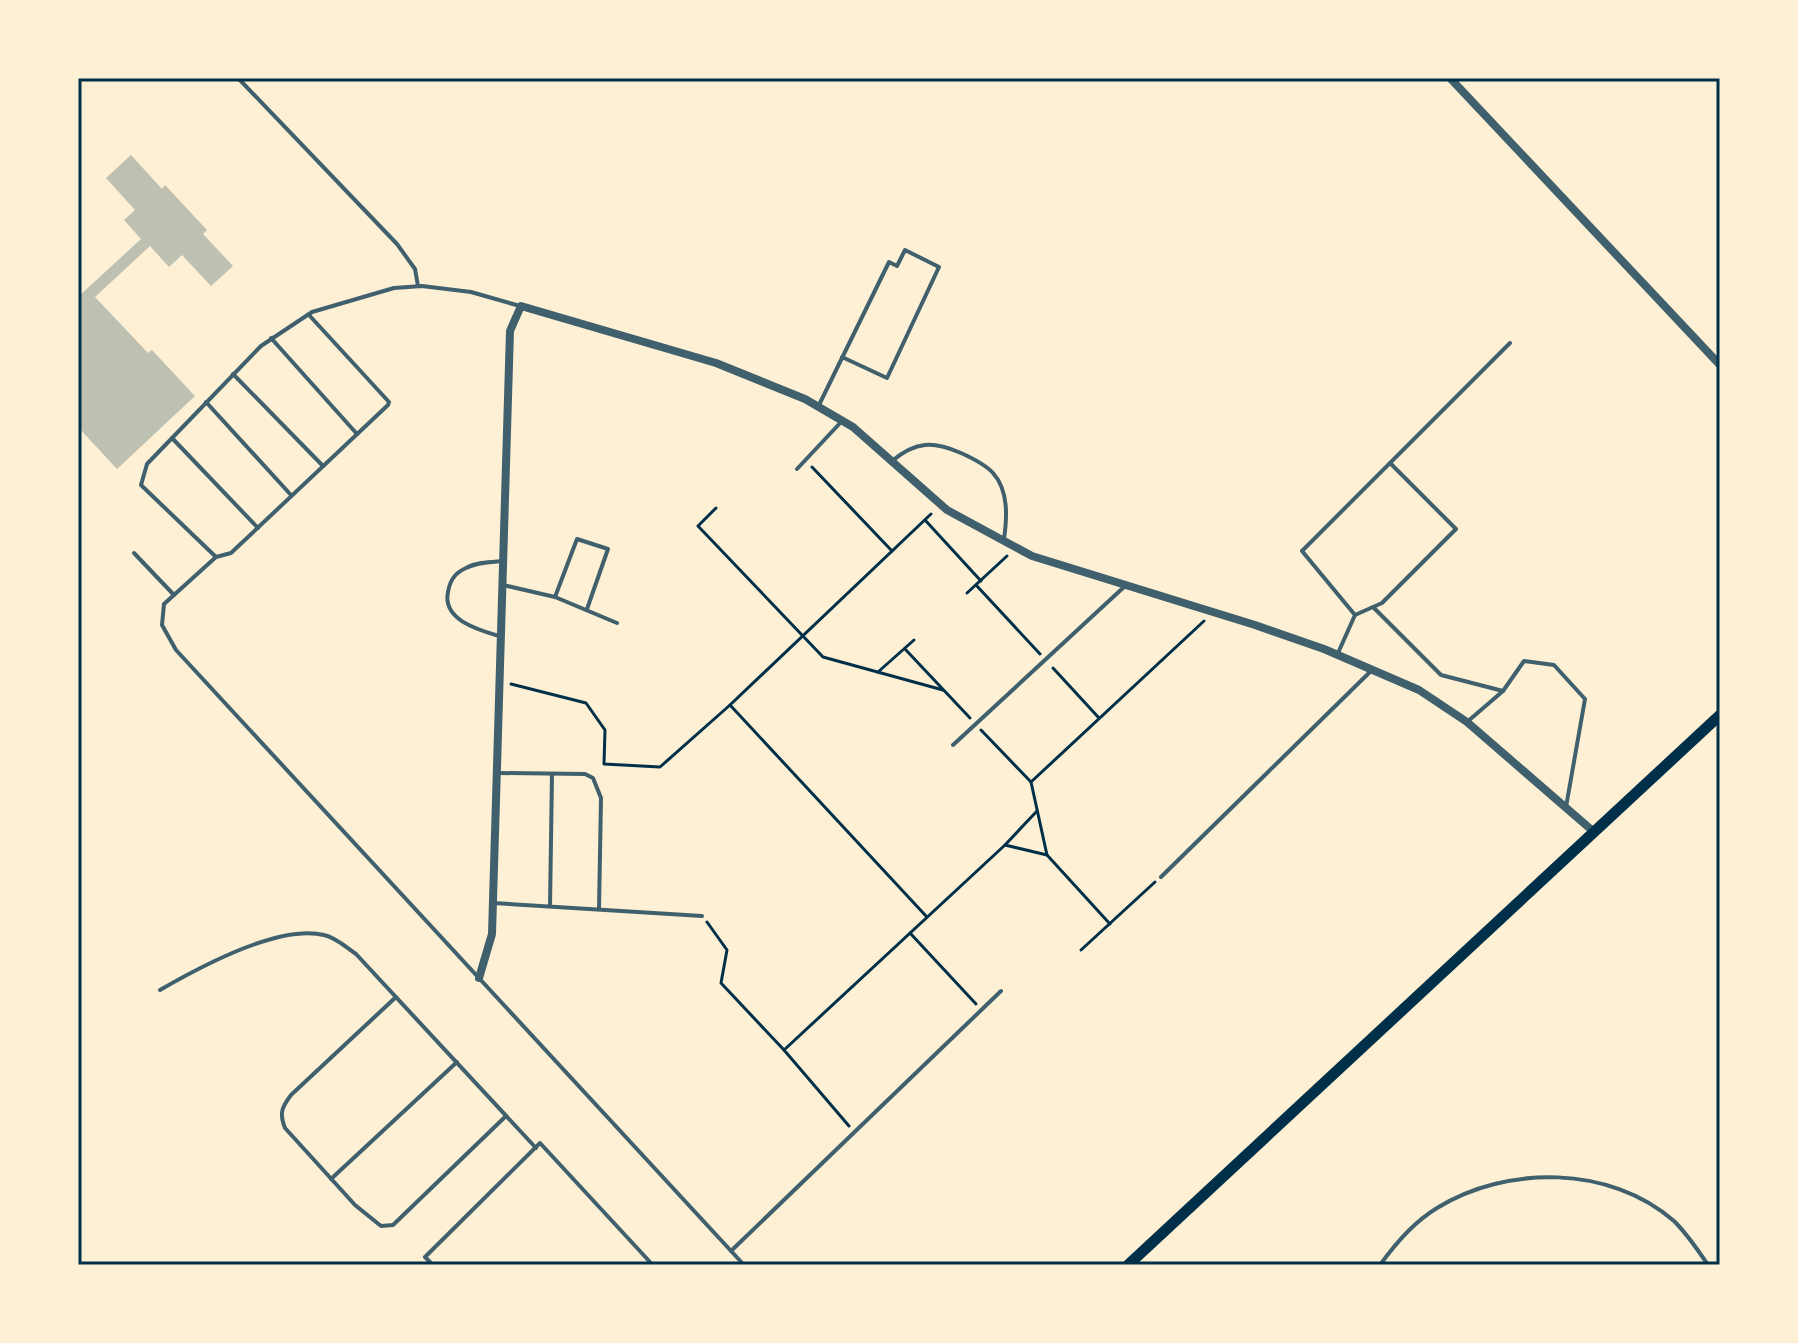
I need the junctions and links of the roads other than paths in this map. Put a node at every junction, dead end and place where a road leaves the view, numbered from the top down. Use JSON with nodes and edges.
{"nodes":[{"id":1,"x":238,"y":78,"type":"edge"},
{"id":2,"x":1450,"y":78,"type":"edge"},
{"id":3,"x":418,"y":286,"type":"junction"},
{"id":4,"x":521,"y":306,"type":"junction"},
{"id":5,"x":308,"y":314,"type":"junction"},
{"id":6,"x":271,"y":338,"type":"junction"},
{"id":7,"x":1510,"y":343,"type":"dead end"},
{"id":8,"x":842,"y":357,"type":"junction"},
{"id":9,"x":1720,"y":365,"type":"edge"},
{"id":10,"x":233,"y":374,"type":"junction"},
{"id":11,"x":206,"y":402,"type":"junction"},
{"id":12,"x":818,"y":407,"type":"junction"},
{"id":13,"x":842,"y":421,"type":"junction"},
{"id":14,"x":357,"y":434,"type":"junction"},
{"id":15,"x":172,"y":438,"type":"junction"},
{"id":16,"x":891,"y":461,"type":"junction"},
{"id":17,"x":1390,"y":463,"type":"junction"},
{"id":18,"x":323,"y":466,"type":"junction"},
{"id":19,"x":797,"y":469,"type":"dead end"},
{"id":20,"x":292,"y":496,"type":"junction"},
{"id":21,"x":258,"y":528,"type":"junction"},
{"id":22,"x":1004,"y":542,"type":"junction"},
{"id":23,"x":134,"y":553,"type":"dead end"},
{"id":24,"x":216,"y":557,"type":"junction"},
{"id":25,"x":503,"y":561,"type":"junction"},
{"id":26,"x":503,"y":585,"type":"junction"},
{"id":27,"x":1126,"y":585,"type":"junction"},
{"id":28,"x":174,"y":595,"type":"junction"},
{"id":29,"x":555,"y":597,"type":"junction"},
{"id":30,"x":1373,"y":607,"type":"junction"},
{"id":31,"x":587,"y":609,"type":"junction"},
{"id":32,"x":1355,"y":615,"type":"junction"},
{"id":33,"x":617,"y":623,"type":"dead end"},
{"id":34,"x":501,"y":636,"type":"junction"},
{"id":35,"x":1337,"y":655,"type":"junction"},
{"id":36,"x":1372,"y":670,"type":"junction"},
{"id":37,"x":1503,"y":691,"type":"junction"},
{"id":38,"x":1720,"y":715,"type":"edge"},
{"id":39,"x":1467,"y":722,"type":"junction"},
{"id":40,"x":953,"y":745,"type":"dead end"},
{"id":41,"x":497,"y":773,"type":"junction"},
{"id":42,"x":552,"y":774,"type":"junction"},
{"id":43,"x":1566,"y":807,"type":"junction"},
{"id":44,"x":1594,"y":832,"type":"junction"},
{"id":45,"x":1161,"y":877,"type":"road end"},
{"id":46,"x":493,"y":903,"type":"junction"},
{"id":47,"x":550,"y":906,"type":"junction"},
{"id":48,"x":599,"y":909,"type":"junction"},
{"id":49,"x":702,"y":916,"type":"road end"},
{"id":50,"x":479,"y":978,"type":"junction"},
{"id":51,"x":160,"y":990,"type":"dead end"},
{"id":52,"x":1001,"y":991,"type":"dead end"},
{"id":53,"x":396,"y":997,"type":"junction"},
{"id":54,"x":457,"y":1062,"type":"junction"},
{"id":55,"x":506,"y":1116,"type":"junction"},
{"id":56,"x":536,"y":1148,"type":"junction"},
{"id":57,"x":331,"y":1179,"type":"junction"},
{"id":58,"x":731,"y":1251,"type":"junction"},
{"id":59,"x":650,"y":1264,"type":"edge"},
{"id":60,"x":433,"y":1265,"type":"edge"},
{"id":61,"x":744,"y":1265,"type":"edge"},
{"id":62,"x":1128,"y":1265,"type":"edge"},
{"id":63,"x":1380,"y":1265,"type":"edge"},
{"id":64,"x":1708,"y":1265,"type":"edge"}],
"edges":[{"from":1,"to":3,"type":"lane"},
{"from":2,"to":9,"type":"street"},
{"from":3,"to":4,"type":"lane"},
{"from":3,"to":5,"type":"lane"},
{"from":4,"to":12,"type":"street"},
{"from":4,"to":25,"type":"street"},
{"from":5,"to":6,"type":"lane"},
{"from":5,"to":14,"type":"lane"},
{"from":6,"to":10,"type":"lane"},
{"from":6,"to":14,"type":"lane"},
{"from":7,"to":17,"type":"lane"},
{"from":8,"to":8,"type":"lane"},
{"from":8,"to":12,"type":"lane"},
{"from":10,"to":11,"type":"lane"},
{"from":10,"to":18,"type":"lane"},
{"from":11,"to":15,"type":"lane"},
{"from":11,"to":20,"type":"lane"},
{"from":12,"to":13,"type":"street"},
{"from":13,"to":16,"type":"street"},
{"from":13,"to":19,"type":"lane"},
{"from":14,"to":18,"type":"lane"},
{"from":15,"to":21,"type":"lane"},
{"from":15,"to":24,"type":"lane"},
{"from":16,"to":22,"type":"street"},
{"from":16,"to":22,"type":"lane"},
{"from":17,"to":30,"type":"lane"},
{"from":17,"to":32,"type":"lane"},
{"from":18,"to":20,"type":"lane"},
{"from":20,"to":21,"type":"lane"},
{"from":21,"to":24,"type":"lane"},
{"from":22,"to":27,"type":"street"},
{"from":23,"to":28,"type":"lane"},
{"from":24,"to":28,"type":"lane"},
{"from":25,"to":26,"type":"street"},
{"from":25,"to":34,"type":"lane"},
{"from":26,"to":29,"type":"lane"},
{"from":26,"to":34,"type":"street"},
{"from":27,"to":35,"type":"street"},
{"from":27,"to":40,"type":"lane"},
{"from":28,"to":50,"type":"lane"},
{"from":29,"to":31,"type":"lane"},
{"from":29,"to":31,"type":"lane"},
{"from":30,"to":32,"type":"lane"},
{"from":30,"to":37,"type":"lane"},
{"from":31,"to":33,"type":"lane"},
{"from":32,"to":35,"type":"lane"},
{"from":34,"to":41,"type":"street"},
{"from":35,"to":36,"type":"street"},
{"from":36,"to":39,"type":"street"},
{"from":36,"to":45,"type":"lane"},
{"from":37,"to":39,"type":"lane"},
{"from":37,"to":43,"type":"lane"},
{"from":38,"to":44,"type":"main road"},
{"from":39,"to":43,"type":"street"},
{"from":41,"to":42,"type":"lane"},
{"from":41,"to":46,"type":"street"},
{"from":42,"to":47,"type":"lane"},
{"from":42,"to":48,"type":"lane"},
{"from":43,"to":44,"type":"street"},
{"from":44,"to":62,"type":"main road"},
{"from":46,"to":47,"type":"lane"},
{"from":46,"to":50,"type":"street"},
{"from":47,"to":48,"type":"lane"},
{"from":48,"to":49,"type":"lane"},
{"from":50,"to":58,"type":"lane"},
{"from":51,"to":53,"type":"lane"},
{"from":52,"to":58,"type":"lane"},
{"from":53,"to":54,"type":"lane"},
{"from":53,"to":57,"type":"lane"},
{"from":54,"to":55,"type":"lane"},
{"from":54,"to":57,"type":"lane"},
{"from":55,"to":56,"type":"lane"},
{"from":55,"to":57,"type":"lane"},
{"from":56,"to":59,"type":"lane"},
{"from":56,"to":60,"type":"lane"},
{"from":58,"to":61,"type":"lane"},
{"from":63,"to":64,"type":"lane"}]}
